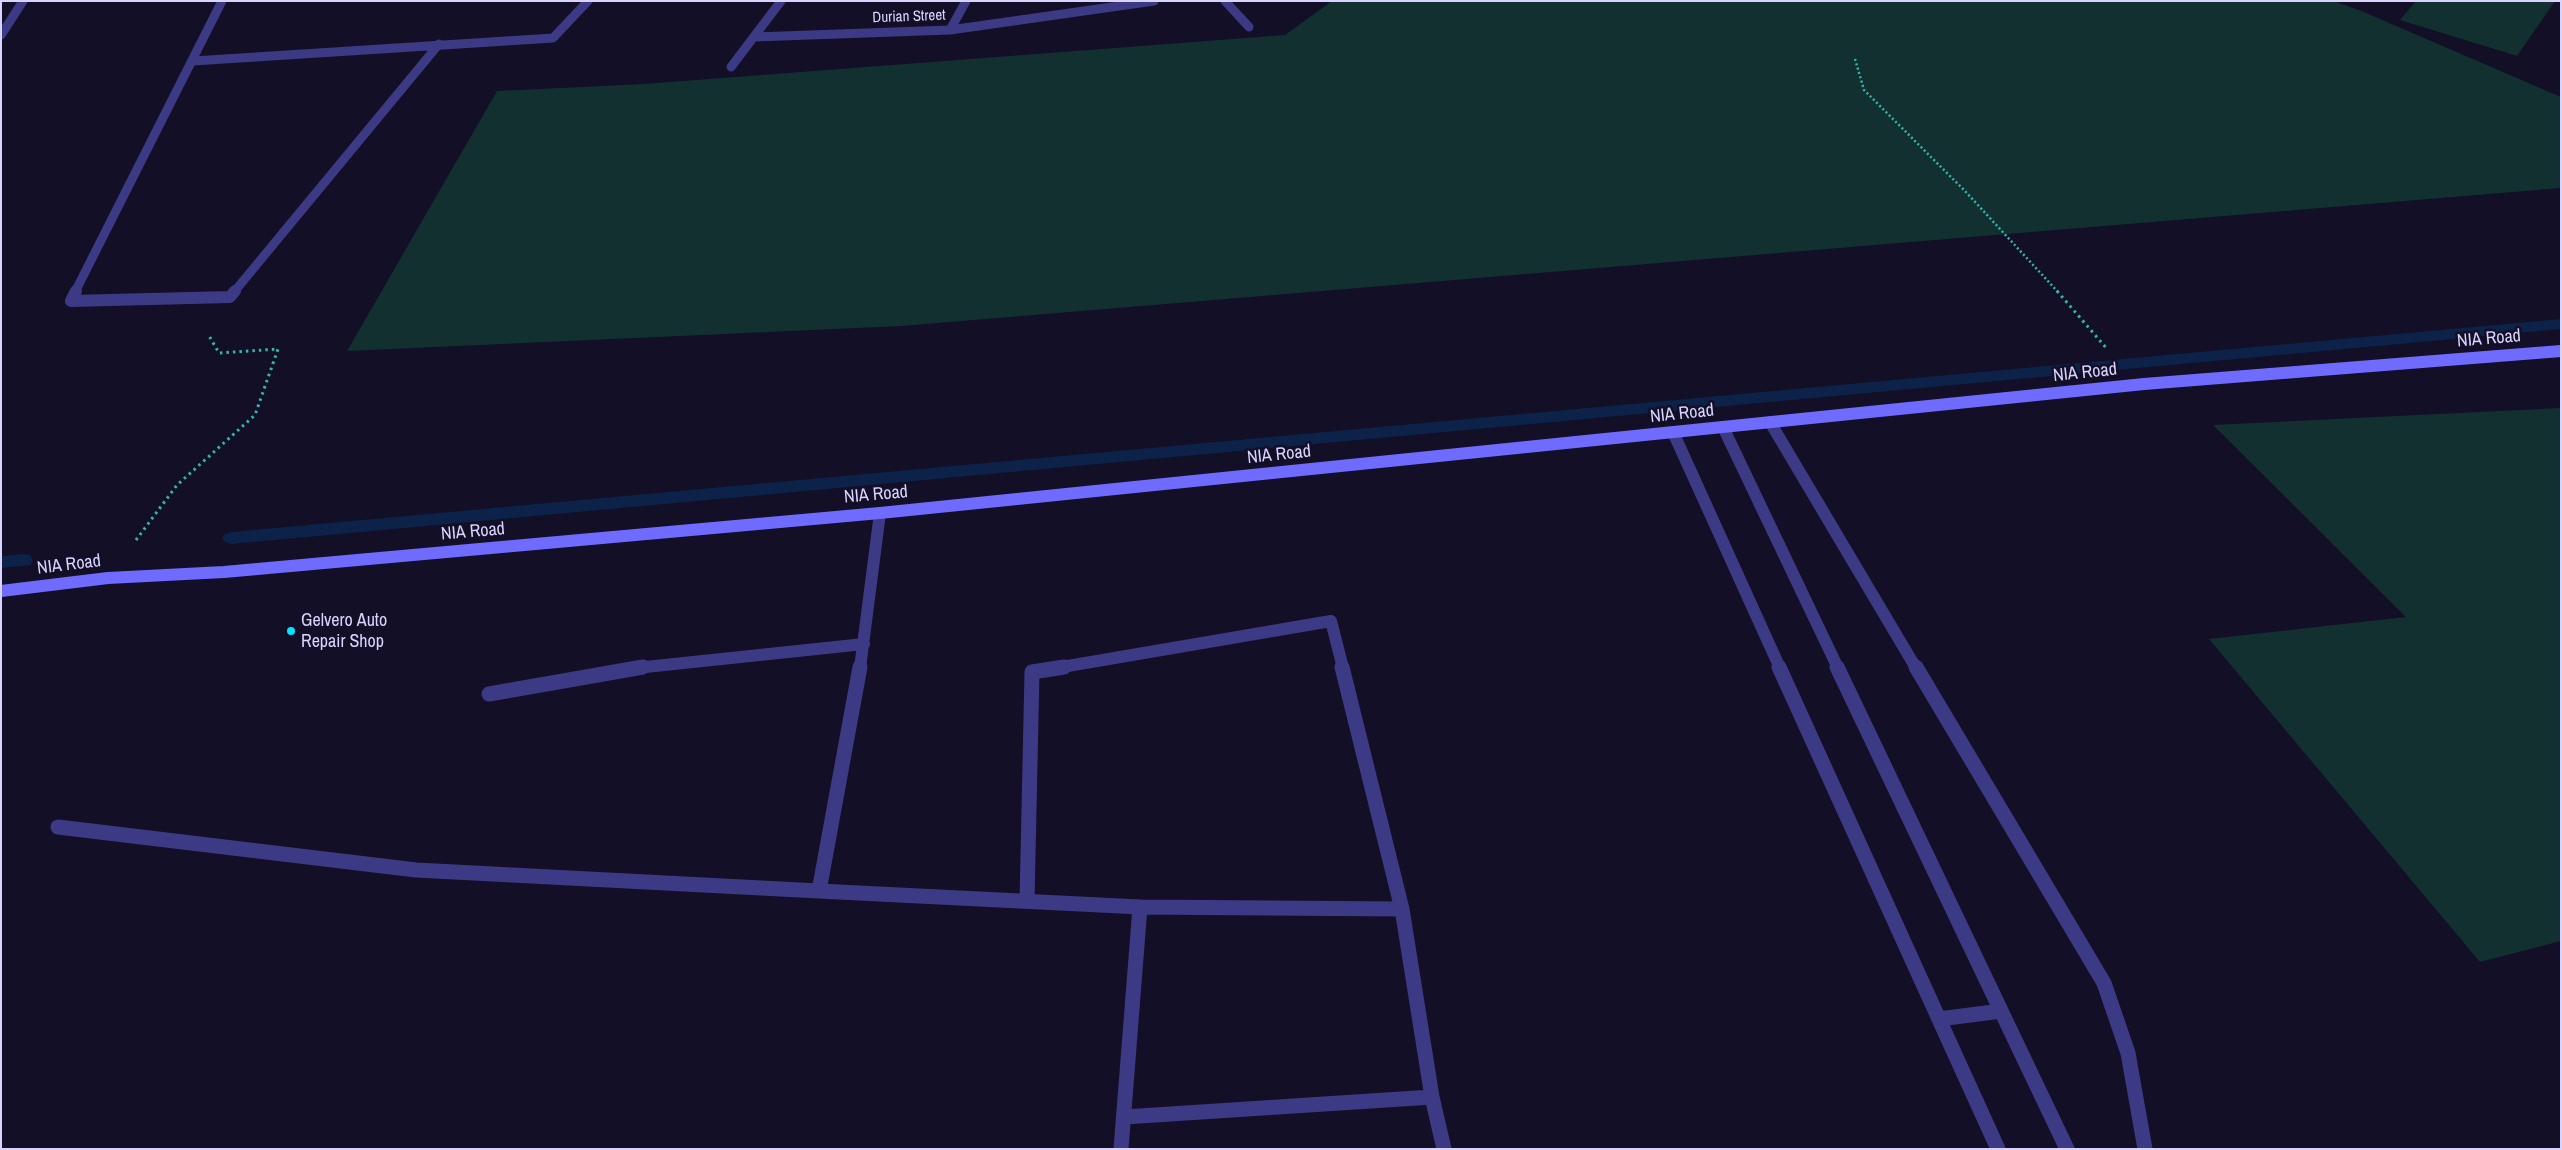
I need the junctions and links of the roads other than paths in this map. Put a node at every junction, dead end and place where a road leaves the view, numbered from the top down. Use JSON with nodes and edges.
{"nodes":[{"id":1,"x":23,"y":1,"type":"edge"},
{"id":2,"x":222,"y":1,"type":"edge"},
{"id":3,"x":588,"y":1,"type":"edge"},
{"id":4,"x":781,"y":1,"type":"edge"},
{"id":5,"x":966,"y":1,"type":"edge"},
{"id":6,"x":1154,"y":1,"type":"edge"},
{"id":7,"x":1225,"y":1,"type":"edge"},
{"id":8,"x":1144,"y":2,"type":"edge"},
{"id":9,"x":12,"y":18,"type":"junction"},
{"id":10,"x":1,"y":19,"type":"edge"},
{"id":11,"x":1249,"y":26,"type":"dead end"},
{"id":12,"x":950,"y":30,"type":"junction"},
{"id":13,"x":1,"y":35,"type":"edge"},
{"id":14,"x":754,"y":37,"type":"junction"},
{"id":15,"x":439,"y":44,"type":"junction"},
{"id":16,"x":193,"y":61,"type":"junction"},
{"id":17,"x":731,"y":67,"type":"dead end"},
{"id":18,"x":2561,"y":351,"type":"edge"},
{"id":19,"x":1770,"y":422,"type":"junction"},
{"id":20,"x":1723,"y":428,"type":"junction"},
{"id":21,"x":1674,"y":432,"type":"junction"},
{"id":22,"x":880,"y":513,"type":"junction"},
{"id":23,"x":1,"y":591,"type":"edge"},
{"id":24,"x":864,"y":644,"type":"junction"},
{"id":25,"x":489,"y":694,"type":"dead end"},
{"id":26,"x":58,"y":827,"type":"dead end"},
{"id":27,"x":819,"y":891,"type":"junction"},
{"id":28,"x":1027,"y":901,"type":"junction"},
{"id":29,"x":1140,"y":907,"type":"junction"},
{"id":30,"x":1402,"y":908,"type":"junction"},
{"id":31,"x":2001,"y":1011,"type":"junction"},
{"id":32,"x":1939,"y":1019,"type":"junction"},
{"id":33,"x":1432,"y":1097,"type":"junction"},
{"id":34,"x":1124,"y":1117,"type":"junction"},
{"id":35,"x":1121,"y":1149,"type":"edge"},
{"id":36,"x":1444,"y":1149,"type":"edge"},
{"id":37,"x":1998,"y":1149,"type":"edge"},
{"id":38,"x":2067,"y":1149,"type":"edge"},
{"id":39,"x":2145,"y":1149,"type":"edge"}],
"edges":[{"from":1,"to":9,"type":"street"},
{"from":2,"to":16,"type":"street"},
{"from":3,"to":15,"type":"street"},
{"from":4,"to":14,"type":"street"},
{"from":5,"to":12,"type":"street"},
{"from":6,"to":8,"type":"street","name":"Durian Street"},
{"from":7,"to":11,"type":"street"},
{"from":8,"to":12,"type":"street","name":"Durian Street"},
{"from":9,"to":10,"type":"street"},
{"from":9,"to":13,"type":"street"},
{"from":12,"to":14,"type":"street","name":"Durian Street"},
{"from":14,"to":17,"type":"street"},
{"from":15,"to":16,"type":"street"},
{"from":15,"to":16,"type":"street"},
{"from":18,"to":19,"type":"street","name":"NIA Road"},
{"from":19,"to":20,"type":"street","name":"NIA Road"},
{"from":19,"to":39,"type":"street"},
{"from":20,"to":21,"type":"street","name":"NIA Road"},
{"from":20,"to":31,"type":"street"},
{"from":21,"to":22,"type":"street","name":"NIA Road"},
{"from":21,"to":32,"type":"street"},
{"from":22,"to":23,"type":"street","name":"NIA Road"},
{"from":22,"to":24,"type":"street"},
{"from":24,"to":25,"type":"street"},
{"from":24,"to":27,"type":"street"},
{"from":26,"to":27,"type":"street"},
{"from":27,"to":28,"type":"street"},
{"from":28,"to":29,"type":"street"},
{"from":28,"to":30,"type":"street"},
{"from":29,"to":30,"type":"street"},
{"from":29,"to":34,"type":"street"},
{"from":30,"to":33,"type":"street"},
{"from":31,"to":32,"type":"street"},
{"from":31,"to":38,"type":"street"},
{"from":32,"to":37,"type":"street"},
{"from":33,"to":34,"type":"street"},
{"from":33,"to":36,"type":"street"},
{"from":34,"to":35,"type":"street"}]}
